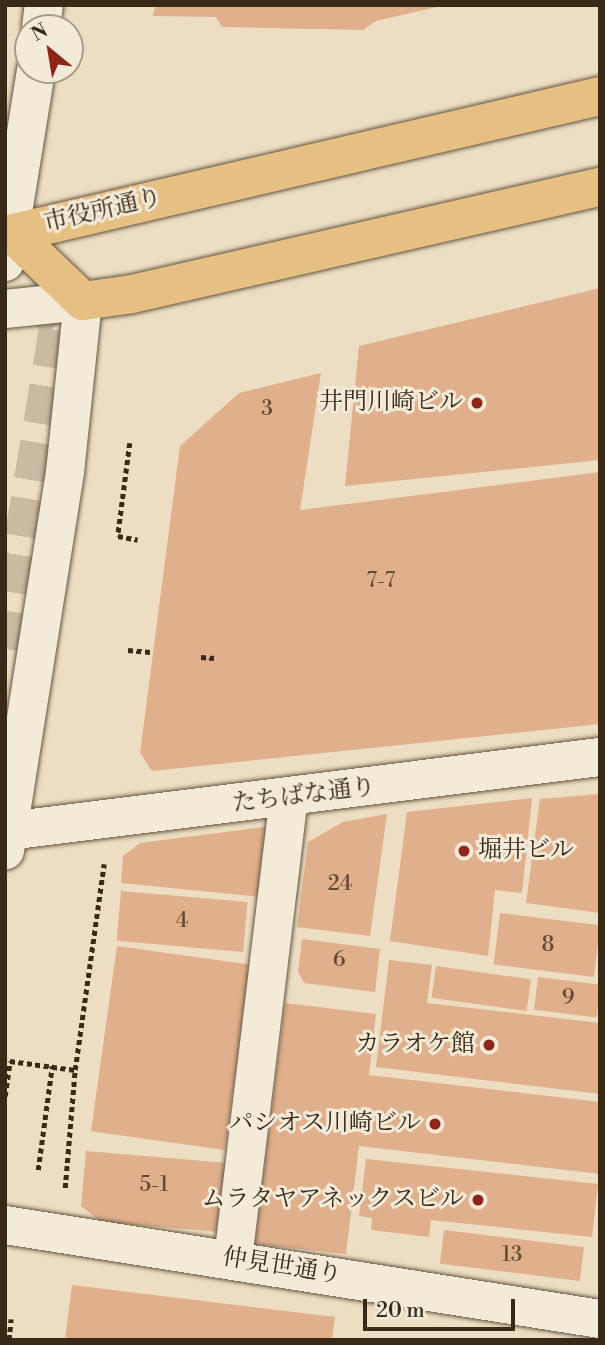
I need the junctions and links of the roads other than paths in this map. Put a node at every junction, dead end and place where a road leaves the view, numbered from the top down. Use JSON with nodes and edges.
{"nodes":[{"id":1,"x":34,"y":84,"type":"edge"},
{"id":2,"x":600,"y":96,"type":"edge"},
{"id":3,"x":600,"y":187,"type":"edge"},
{"id":4,"x":7,"y":243,"type":"edge"},
{"id":5,"x":83,"y":301,"type":"junction"},
{"id":6,"x":5,"y":309,"type":"edge"},
{"id":7,"x":600,"y":757,"type":"edge"},
{"id":8,"x":289,"y":798,"type":"junction"},
{"id":9,"x":7,"y":841,"type":"edge"},
{"id":10,"x":5,"y":1225,"type":"edge"},
{"id":11,"x":233,"y":1259,"type":"junction"},
{"id":12,"x":600,"y":1320,"type":"edge"}],
"edges":[{"from":1,"to":4,"type":"street"},
{"from":2,"to":4,"type":"main road","name":"市役所通り"},
{"from":3,"to":5,"type":"main road"},
{"from":4,"to":5,"type":"main road","name":"市役所通り"},
{"from":5,"to":6,"type":"street"},
{"from":5,"to":9,"type":"street"},
{"from":7,"to":8,"type":"street","name":"たちばな通り"},
{"from":8,"to":9,"type":"street","name":"たちばな通り"},
{"from":8,"to":11,"type":"street"},
{"from":10,"to":11,"type":"street","name":"仲見世通り"},
{"from":11,"to":12,"type":"street","name":"仲見世通り"}]}
